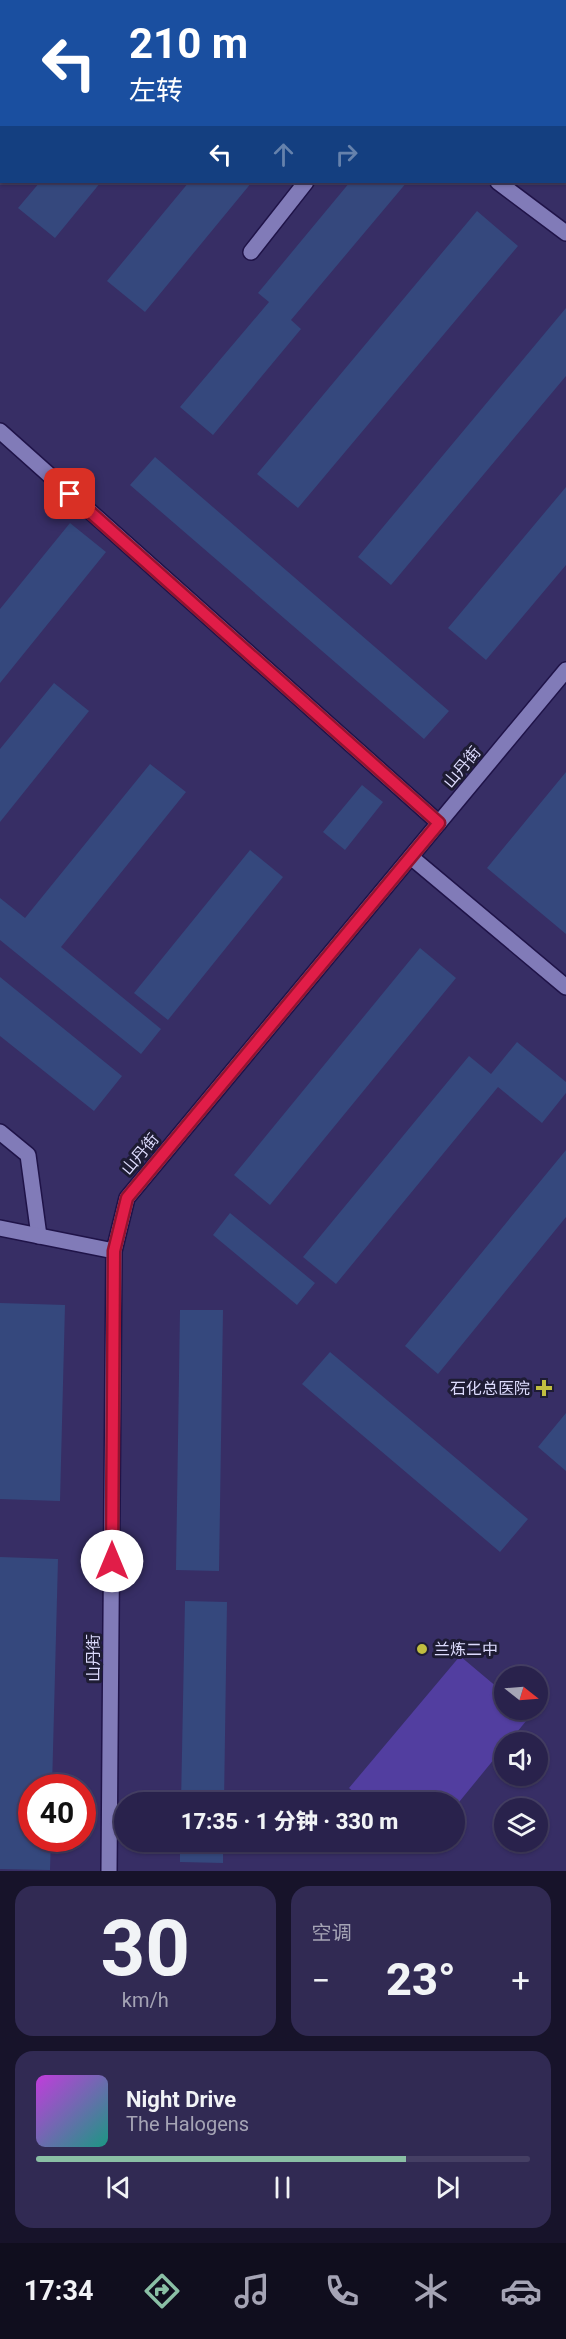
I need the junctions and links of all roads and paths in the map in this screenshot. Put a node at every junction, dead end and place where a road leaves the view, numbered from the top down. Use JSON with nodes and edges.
{"nodes":[{"id":1,"x":305,"y":183,"type":"edge"},
{"id":2,"x":499,"y":183,"type":"edge"},
{"id":3,"x":566,"y":233,"type":"edge"},
{"id":4,"x":251,"y":252,"type":"dead end"},
{"id":5,"x":0,"y":431,"type":"edge"},
{"id":6,"x":566,"y":670,"type":"edge"},
{"id":7,"x":439,"y":823,"type":"junction"},
{"id":8,"x":411,"y":857,"type":"junction"},
{"id":9,"x":566,"y":987,"type":"edge"},
{"id":10,"x":0,"y":1131,"type":"edge"},
{"id":11,"x":0,"y":1228,"type":"edge"},
{"id":12,"x":39,"y":1236,"type":"junction"},
{"id":13,"x":114,"y":1251,"type":"junction"},
{"id":14,"x":109,"y":1871,"type":"edge"}],
"edges":[{"from":1,"to":4,"type":"street"},
{"from":2,"to":3,"type":"street"},
{"from":5,"to":7,"type":"street"},
{"from":6,"to":7,"type":"street","name":"山丹街"},
{"from":7,"to":8,"type":"street","name":"山丹街"},
{"from":8,"to":9,"type":"street"},
{"from":8,"to":13,"type":"street","name":"山丹街"},
{"from":10,"to":12,"type":"street"},
{"from":11,"to":12,"type":"street"},
{"from":12,"to":13,"type":"street"},
{"from":13,"to":14,"type":"street","name":"山丹街"}]}
